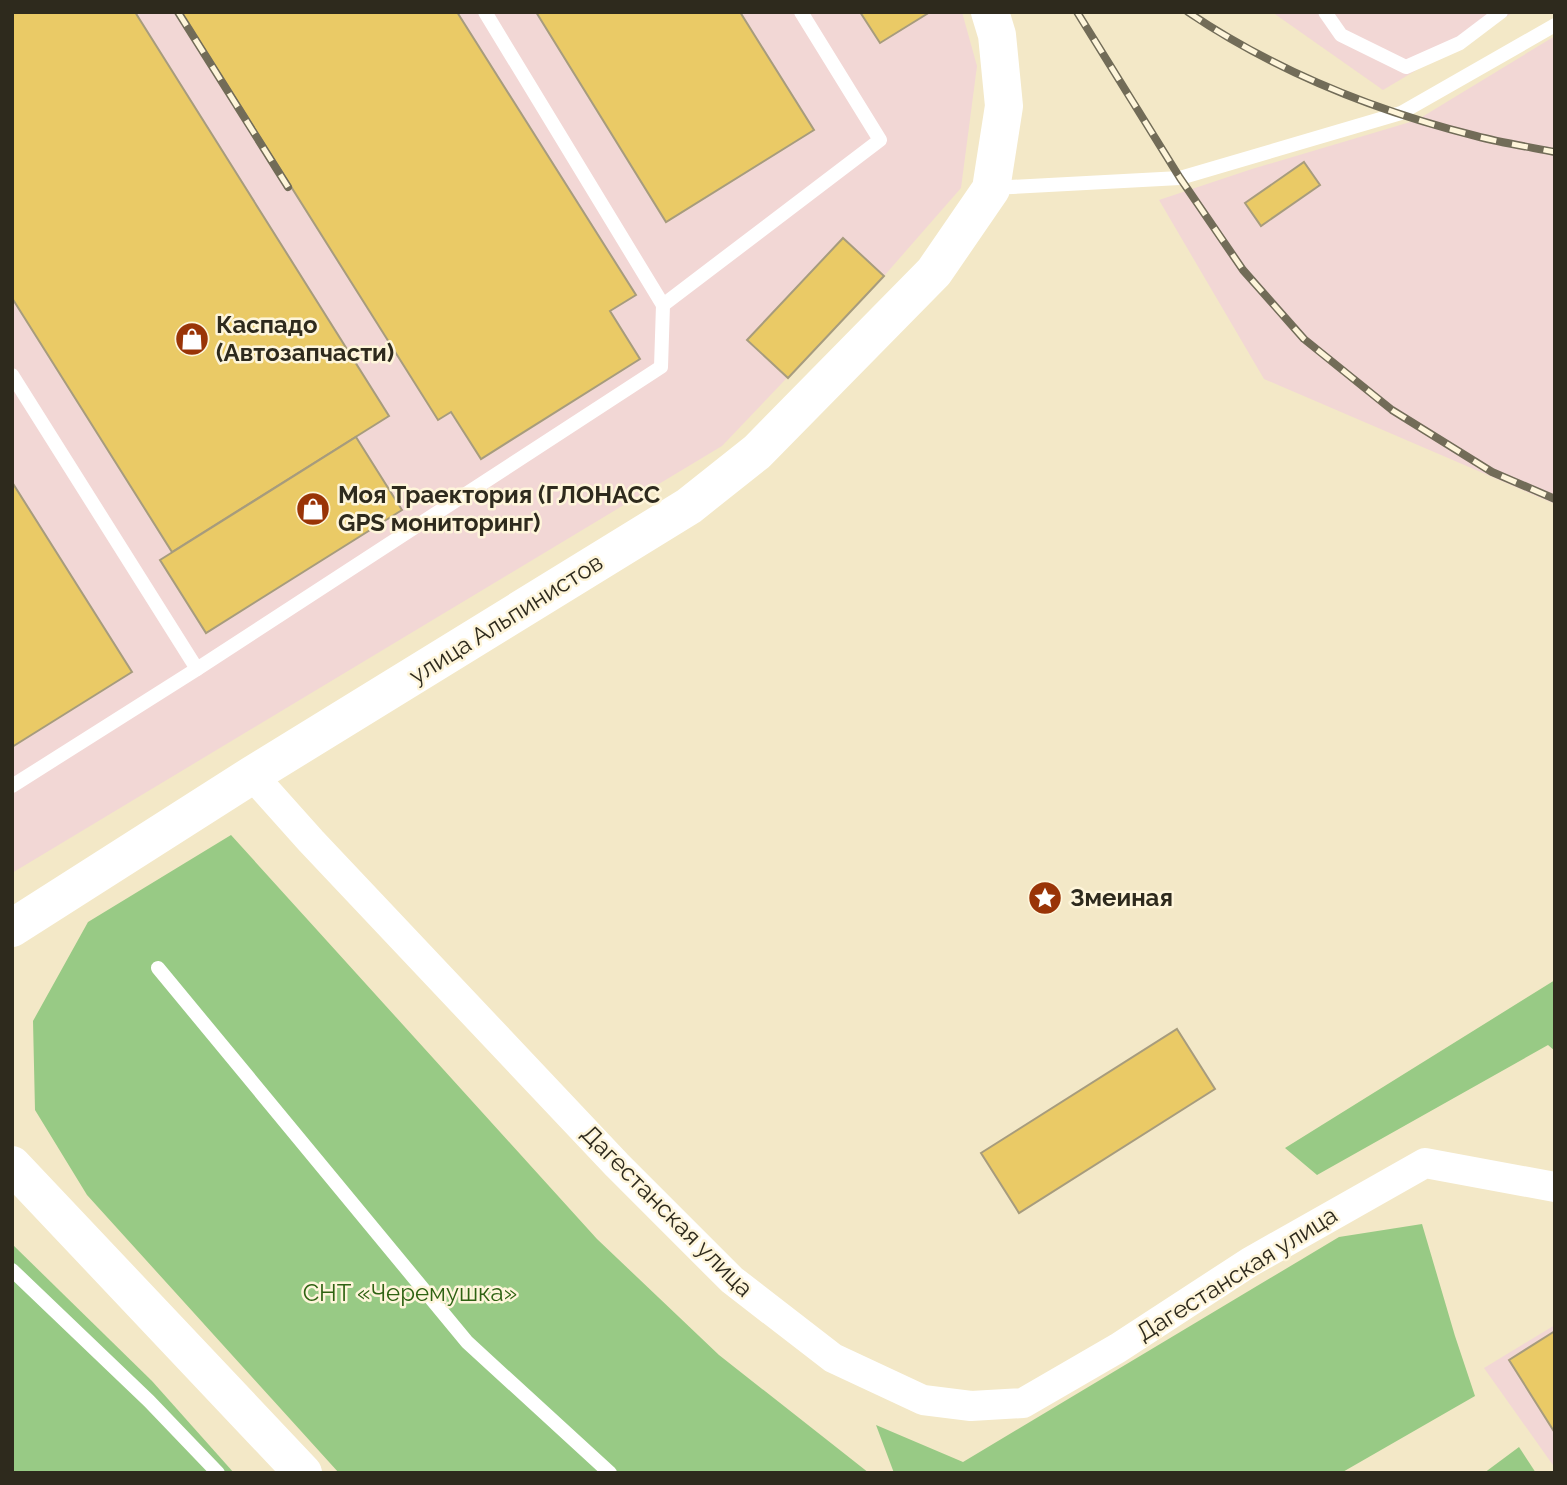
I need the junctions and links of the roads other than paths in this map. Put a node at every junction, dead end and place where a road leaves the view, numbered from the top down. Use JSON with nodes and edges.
{"nodes":[{"id":1,"x":485,"y":12,"type":"edge"},
{"id":2,"x":801,"y":12,"type":"edge"},
{"id":3,"x":990,"y":12,"type":"edge"},
{"id":4,"x":1325,"y":12,"type":"edge"},
{"id":5,"x":1501,"y":12,"type":"edge"},
{"id":6,"x":1555,"y":25,"type":"edge"},
{"id":7,"x":991,"y":188,"type":"junction"},
{"id":8,"x":663,"y":305,"type":"junction"},
{"id":9,"x":12,"y":375,"type":"edge"},
{"id":10,"x":197,"y":669,"type":"junction"},
{"id":11,"x":252,"y":775,"type":"junction"},
{"id":12,"x":12,"y":786,"type":"edge"},
{"id":13,"x":117,"y":860,"type":"junction"},
{"id":14,"x":12,"y":928,"type":"edge"},
{"id":15,"x":12,"y":949,"type":"edge"},
{"id":16,"x":158,"y":968,"type":"dead end"},
{"id":17,"x":13,"y":1160,"type":"edge"},
{"id":18,"x":1555,"y":1186,"type":"edge"},
{"id":19,"x":12,"y":1270,"type":"edge"},
{"id":20,"x":218,"y":1473,"type":"edge"},
{"id":21,"x":303,"y":1473,"type":"edge"},
{"id":22,"x":610,"y":1473,"type":"edge"}],
"edges":[{"from":1,"to":8,"type":"lane"},
{"from":2,"to":8,"type":"lane"},
{"from":3,"to":7,"type":"main road","name":"улица Альпинистов"},
{"from":4,"to":5,"type":"lane"},
{"from":6,"to":7,"type":"lane"},
{"from":7,"to":11,"type":"main road","name":"улица Альпинистов"},
{"from":8,"to":10,"type":"lane"},
{"from":9,"to":10,"type":"lane"},
{"from":10,"to":12,"type":"lane"},
{"from":11,"to":13,"type":"main road","name":"улица Альпинистов"},
{"from":11,"to":18,"type":"street","name":"Дагестанская улица"},
{"from":13,"to":14,"type":"main road","name":"улица Альпинистов"},
{"from":13,"to":15,"type":"main road"},
{"from":16,"to":22,"type":"lane"},
{"from":17,"to":21,"type":"main road"},
{"from":19,"to":20,"type":"lane"}]}
